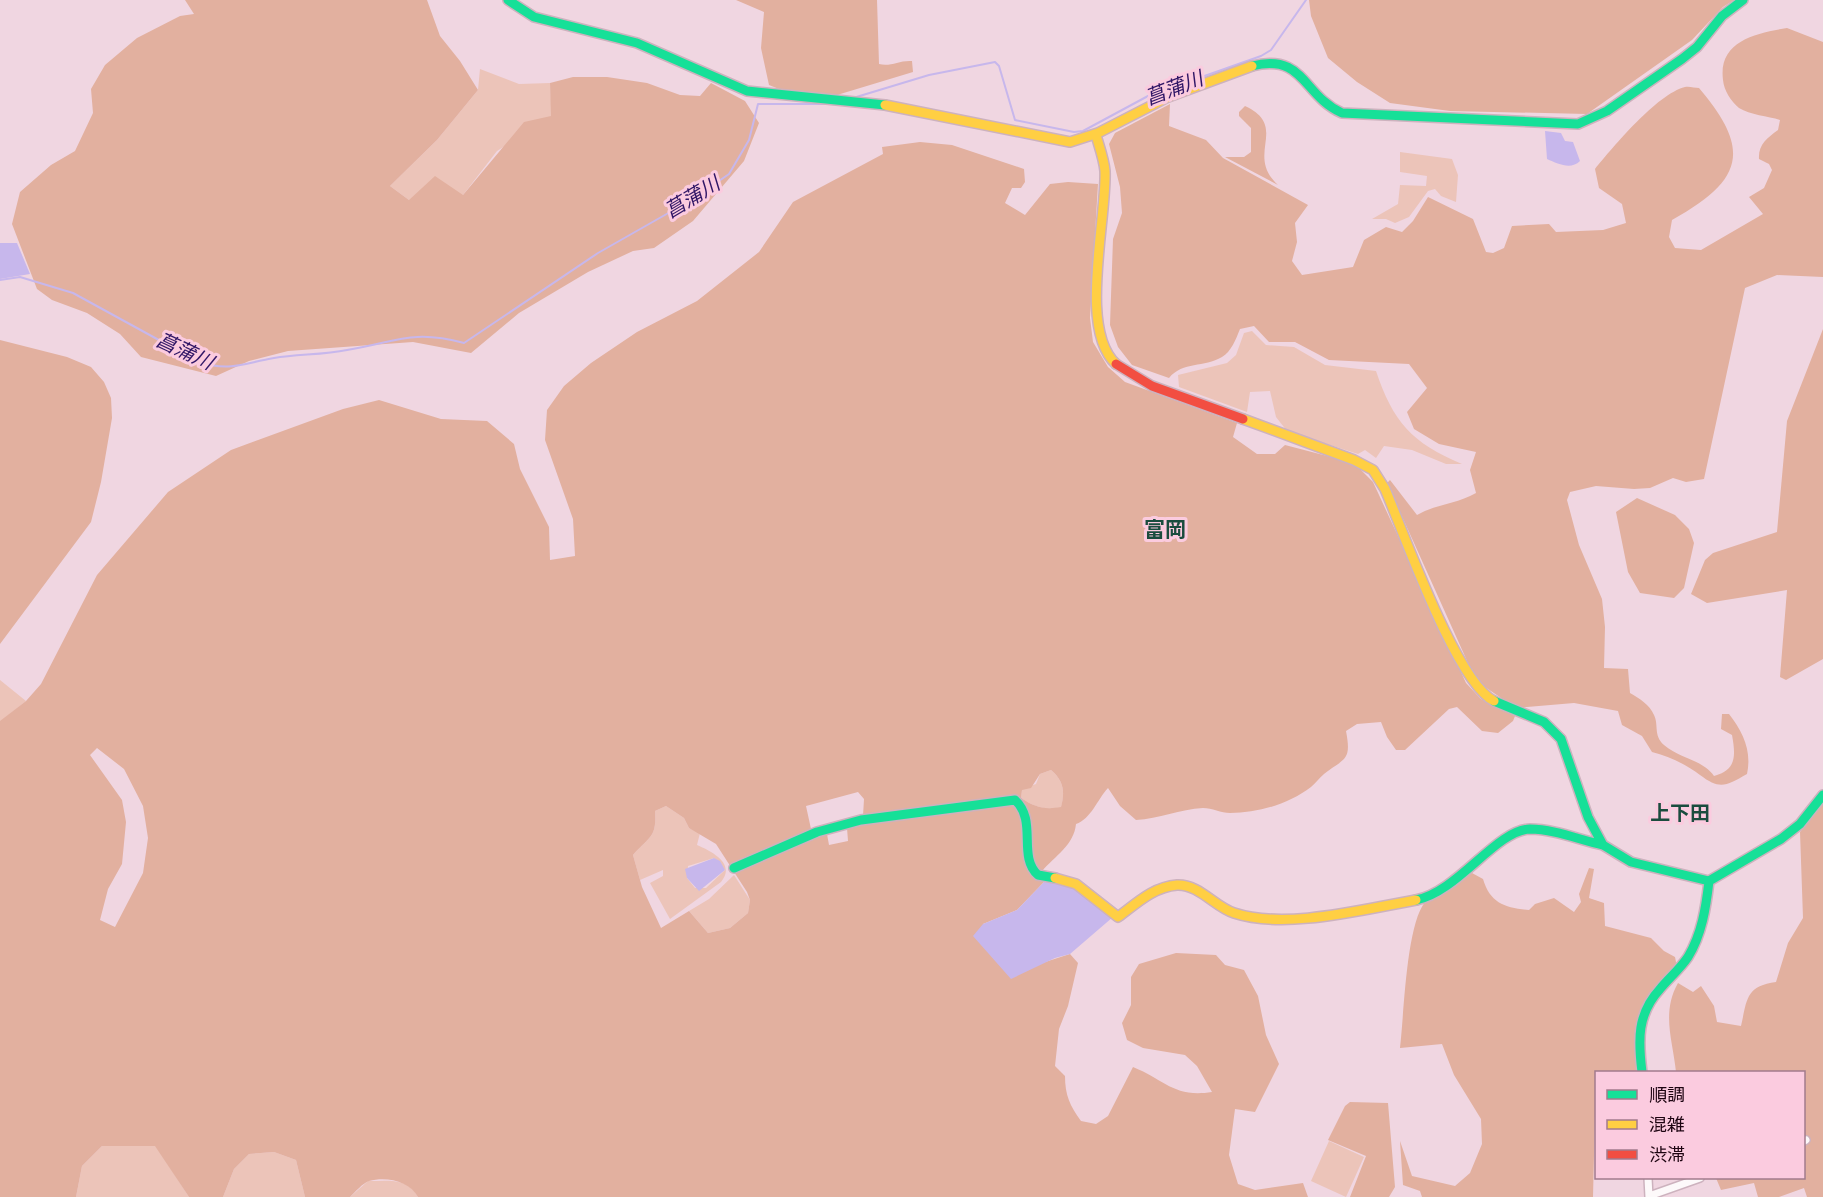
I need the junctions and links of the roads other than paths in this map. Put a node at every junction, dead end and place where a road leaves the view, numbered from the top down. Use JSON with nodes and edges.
{"nodes":[{"id":1,"x":508,"y":0,"type":"edge"},
{"id":2,"x":1743,"y":0,"type":"edge"},
{"id":3,"x":1096,"y":135,"type":"junction"},
{"id":4,"x":1823,"y":795,"type":"edge"},
{"id":5,"x":1603,"y":845,"type":"junction"},
{"id":6,"x":734,"y":868,"type":"dead end"},
{"id":7,"x":1709,"y":881,"type":"junction"},
{"id":8,"x":1642,"y":1071,"type":"edge"},
{"id":9,"x":1648,"y":1179,"type":"edge"},
{"id":10,"x":1697,"y":1179,"type":"edge"},
{"id":11,"x":1649,"y":1196,"type":"edge"}],
"edges":[{"from":1,"to":3,"type":"street"},
{"from":2,"to":3,"type":"street"},
{"from":3,"to":5,"type":"street"},
{"from":4,"to":7,"type":"street"},
{"from":5,"to":6,"type":"street"},
{"from":5,"to":7,"type":"street"},
{"from":7,"to":8,"type":"street"},
{"from":9,"to":11,"type":"street"},
{"from":10,"to":11,"type":"street"}]}
